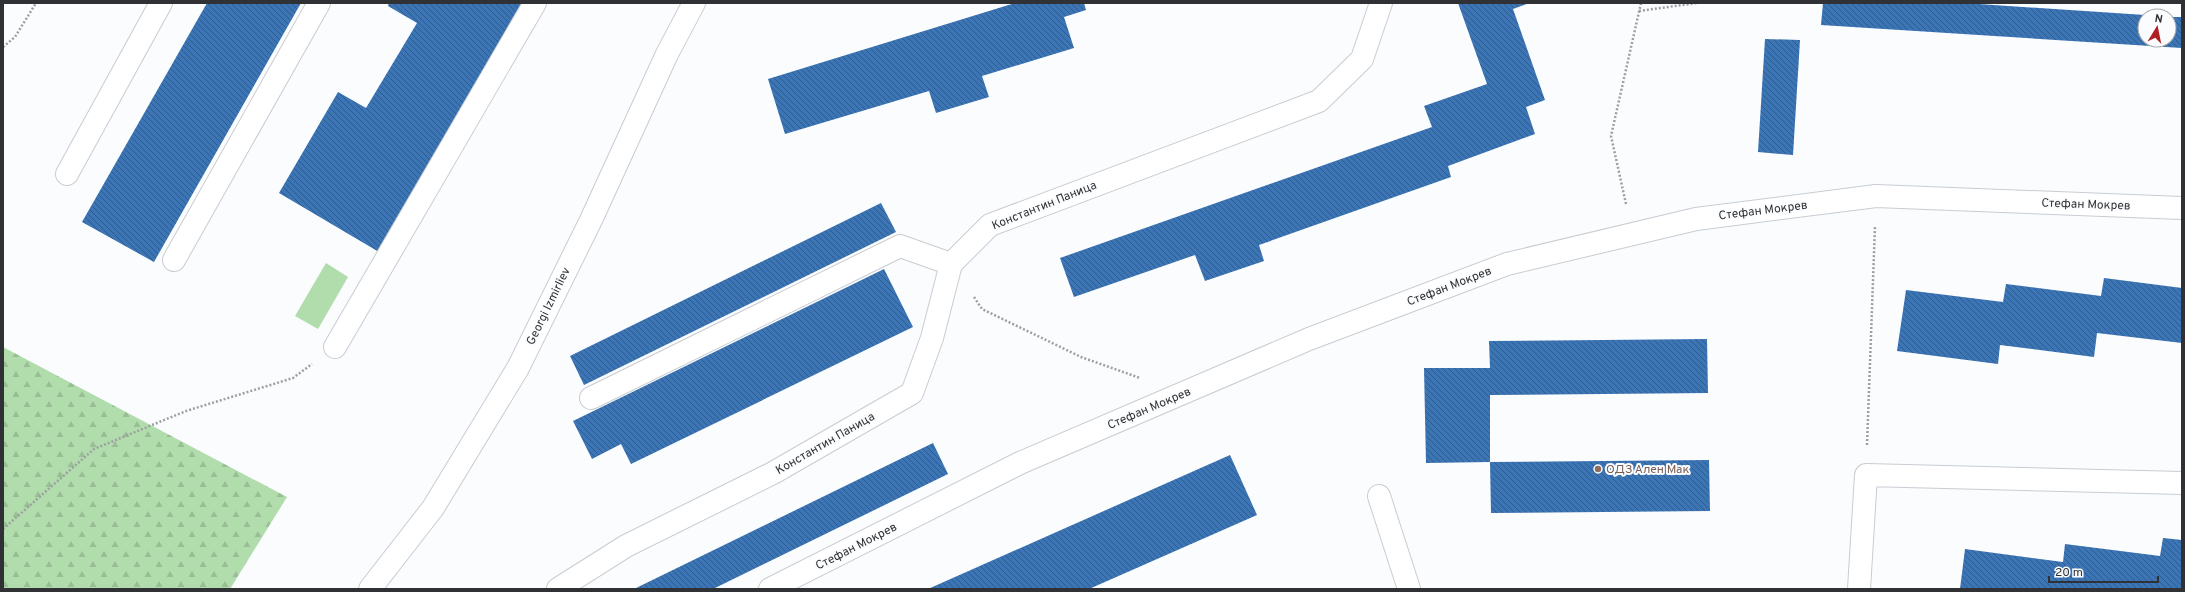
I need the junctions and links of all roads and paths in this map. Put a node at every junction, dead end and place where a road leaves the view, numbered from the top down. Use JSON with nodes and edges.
{"nodes":[{"id":1,"x":36,"y":3,"type":"edge"},
{"id":2,"x":162,"y":3,"type":"edge"},
{"id":3,"x":319,"y":3,"type":"edge"},
{"id":4,"x":535,"y":3,"type":"edge"},
{"id":5,"x":694,"y":3,"type":"edge"},
{"id":6,"x":1381,"y":3,"type":"edge"},
{"id":7,"x":1641,"y":3,"type":"edge"},
{"id":8,"x":1697,"y":3,"type":"edge"},
{"id":9,"x":1639,"y":11,"type":"junction"},
{"id":10,"x":3,"y":47,"type":"edge"},
{"id":11,"x":67,"y":174,"type":"dead end"},
{"id":12,"x":1876,"y":196,"type":"junction"},
{"id":13,"x":2182,"y":208,"type":"edge"},
{"id":14,"x":1633,"y":234,"type":"junction"},
{"id":15,"x":174,"y":260,"type":"dead end"},
{"id":16,"x":951,"y":264,"type":"junction"},
{"id":17,"x":335,"y":347,"type":"joint"},
{"id":18,"x":1183,"y":393,"type":"junction"},
{"id":19,"x":591,"y":398,"type":"dead end"},
{"id":20,"x":1866,"y":475,"type":"junction"},
{"id":21,"x":2182,"y":483,"type":"edge"},
{"id":22,"x":1379,"y":496,"type":"dead end"},
{"id":23,"x":3,"y":530,"type":"edge"},
{"id":24,"x":370,"y":589,"type":"edge"},
{"id":25,"x":558,"y":589,"type":"edge"},
{"id":26,"x":770,"y":589,"type":"edge"},
{"id":27,"x":1409,"y":589,"type":"edge"},
{"id":28,"x":1859,"y":589,"type":"edge"}],
"edges":[{"from":1,"to":10,"type":"path"},
{"from":2,"to":11,"type":"street"},
{"from":3,"to":15,"type":"street"},
{"from":4,"to":17,"type":"street"},
{"from":5,"to":24,"type":"street","name":"Georgi Izmirliev"},
{"from":6,"to":16,"type":"street","name":"Константин Паница"},
{"from":7,"to":9,"type":"path"},
{"from":8,"to":9,"type":"path"},
{"from":9,"to":14,"type":"path"},
{"from":12,"to":13,"type":"street","name":"Стефан Мокрев"},
{"from":12,"to":14,"type":"street","name":"Стефан Мокрев"},
{"from":12,"to":20,"type":"path"},
{"from":14,"to":18,"type":"street","name":"Стефан Мокрев"},
{"from":16,"to":18,"type":"path"},
{"from":16,"to":19,"type":"street"},
{"from":16,"to":25,"type":"street","name":"Константин Паница"},
{"from":17,"to":23,"type":"path"},
{"from":18,"to":26,"type":"street","name":"Стефан Мокрев"},
{"from":20,"to":21,"type":"street"},
{"from":20,"to":28,"type":"street"},
{"from":22,"to":27,"type":"street"}]}
